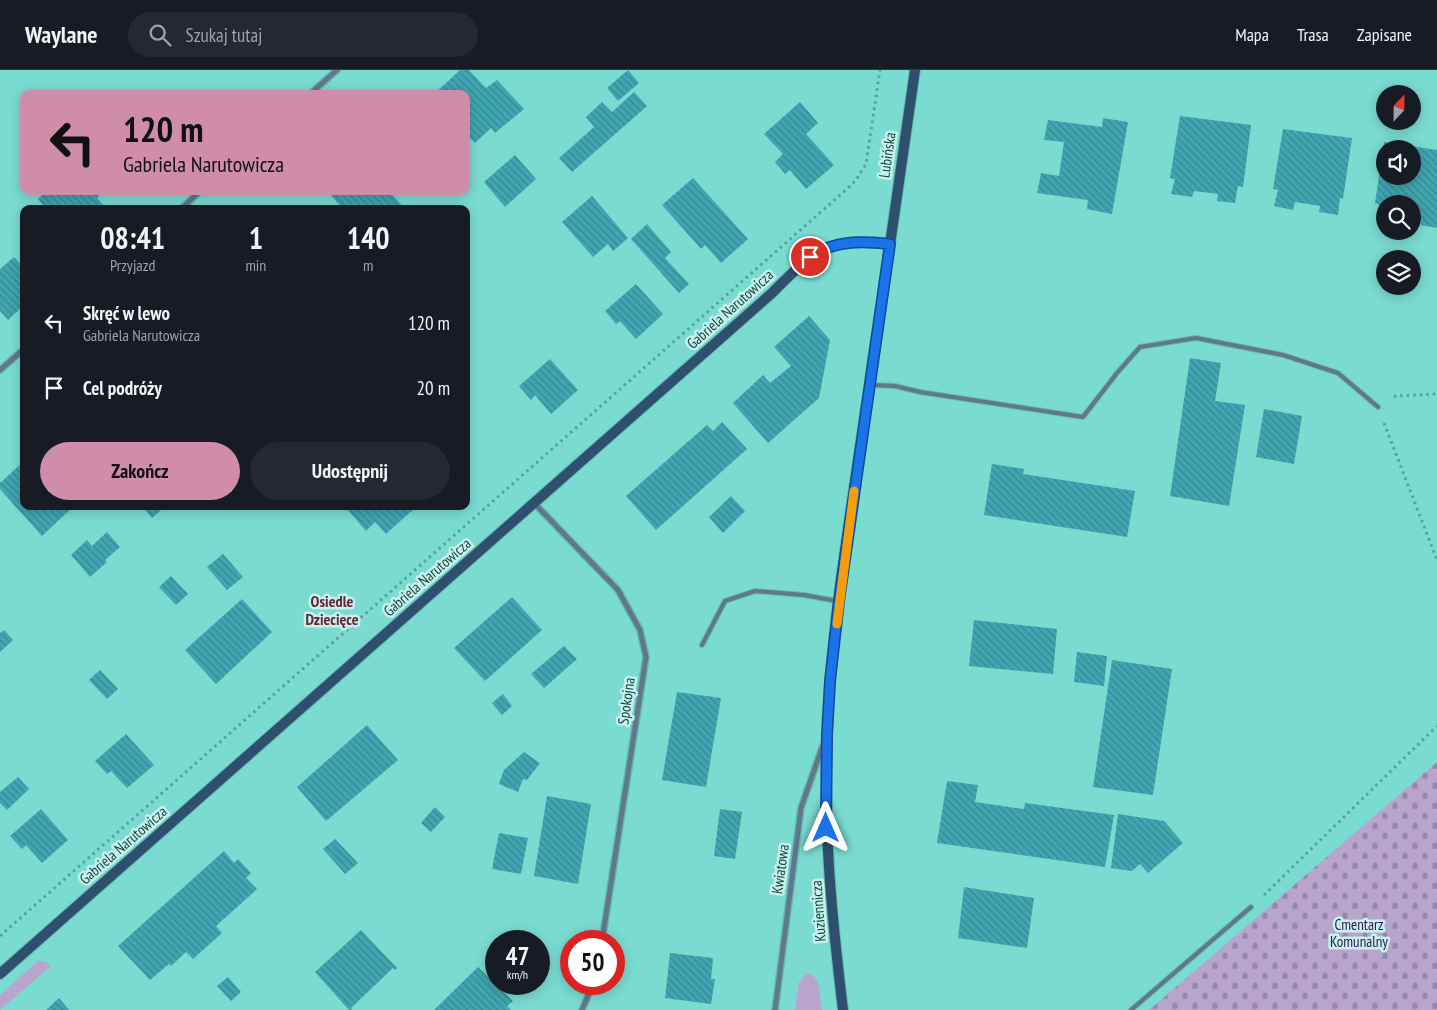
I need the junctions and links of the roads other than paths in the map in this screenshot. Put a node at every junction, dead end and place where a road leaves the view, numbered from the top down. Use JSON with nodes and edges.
{"nodes":[{"id":1,"x":337,"y":70,"type":"edge"},
{"id":2,"x":914,"y":70,"type":"edge"},
{"id":3,"x":314,"y":90,"type":"edge"},
{"id":4,"x":196,"y":195,"type":"edge"},
{"id":5,"x":185,"y":205,"type":"edge"},
{"id":6,"x":890,"y":244,"type":"junction"},
{"id":7,"x":20,"y":352,"type":"edge"},
{"id":8,"x":0,"y":370,"type":"edge"},
{"id":9,"x":869,"y":385,"type":"junction"},
{"id":10,"x":1378,"y":407,"type":"road end"},
{"id":11,"x":534,"y":503,"type":"junction"},
{"id":12,"x":839,"y":601,"type":"junction"},
{"id":13,"x":702,"y":645,"type":"dead end"},
{"id":14,"x":827,"y":735,"type":"junction"},
{"id":15,"x":1251,"y":907,"type":"road end"},
{"id":16,"x":604,"y":930,"type":"edge"},
{"id":17,"x":0,"y":974,"type":"edge"},
{"id":18,"x":588,"y":995,"type":"edge"},
{"id":19,"x":582,"y":1010,"type":"edge"},
{"id":20,"x":775,"y":1010,"type":"edge"},
{"id":21,"x":843,"y":1010,"type":"edge"},
{"id":22,"x":1131,"y":1010,"type":"edge"}],
"edges":[{"from":1,"to":3,"type":"street"},
{"from":2,"to":6,"type":"main road","name":"Lubińska"},
{"from":4,"to":5,"type":"street"},
{"from":6,"to":9,"type":"main road","name":"Kuziennicza"},
{"from":6,"to":11,"type":"main road","name":"Gabriela Narutowicza"},
{"from":7,"to":8,"type":"street"},
{"from":9,"to":10,"type":"lane"},
{"from":9,"to":12,"type":"main road","name":"Kuziennicza"},
{"from":11,"to":16,"type":"street","name":"Spokojna"},
{"from":11,"to":17,"type":"main road","name":"Gabriela Narutowicza"},
{"from":12,"to":13,"type":"lane"},
{"from":12,"to":14,"type":"main road","name":"Kuziennicza"},
{"from":14,"to":20,"type":"street","name":"Kwiatowa"},
{"from":14,"to":21,"type":"main road","name":"Kuziennicza"},
{"from":15,"to":22,"type":"lane"},
{"from":18,"to":19,"type":"street"}]}
